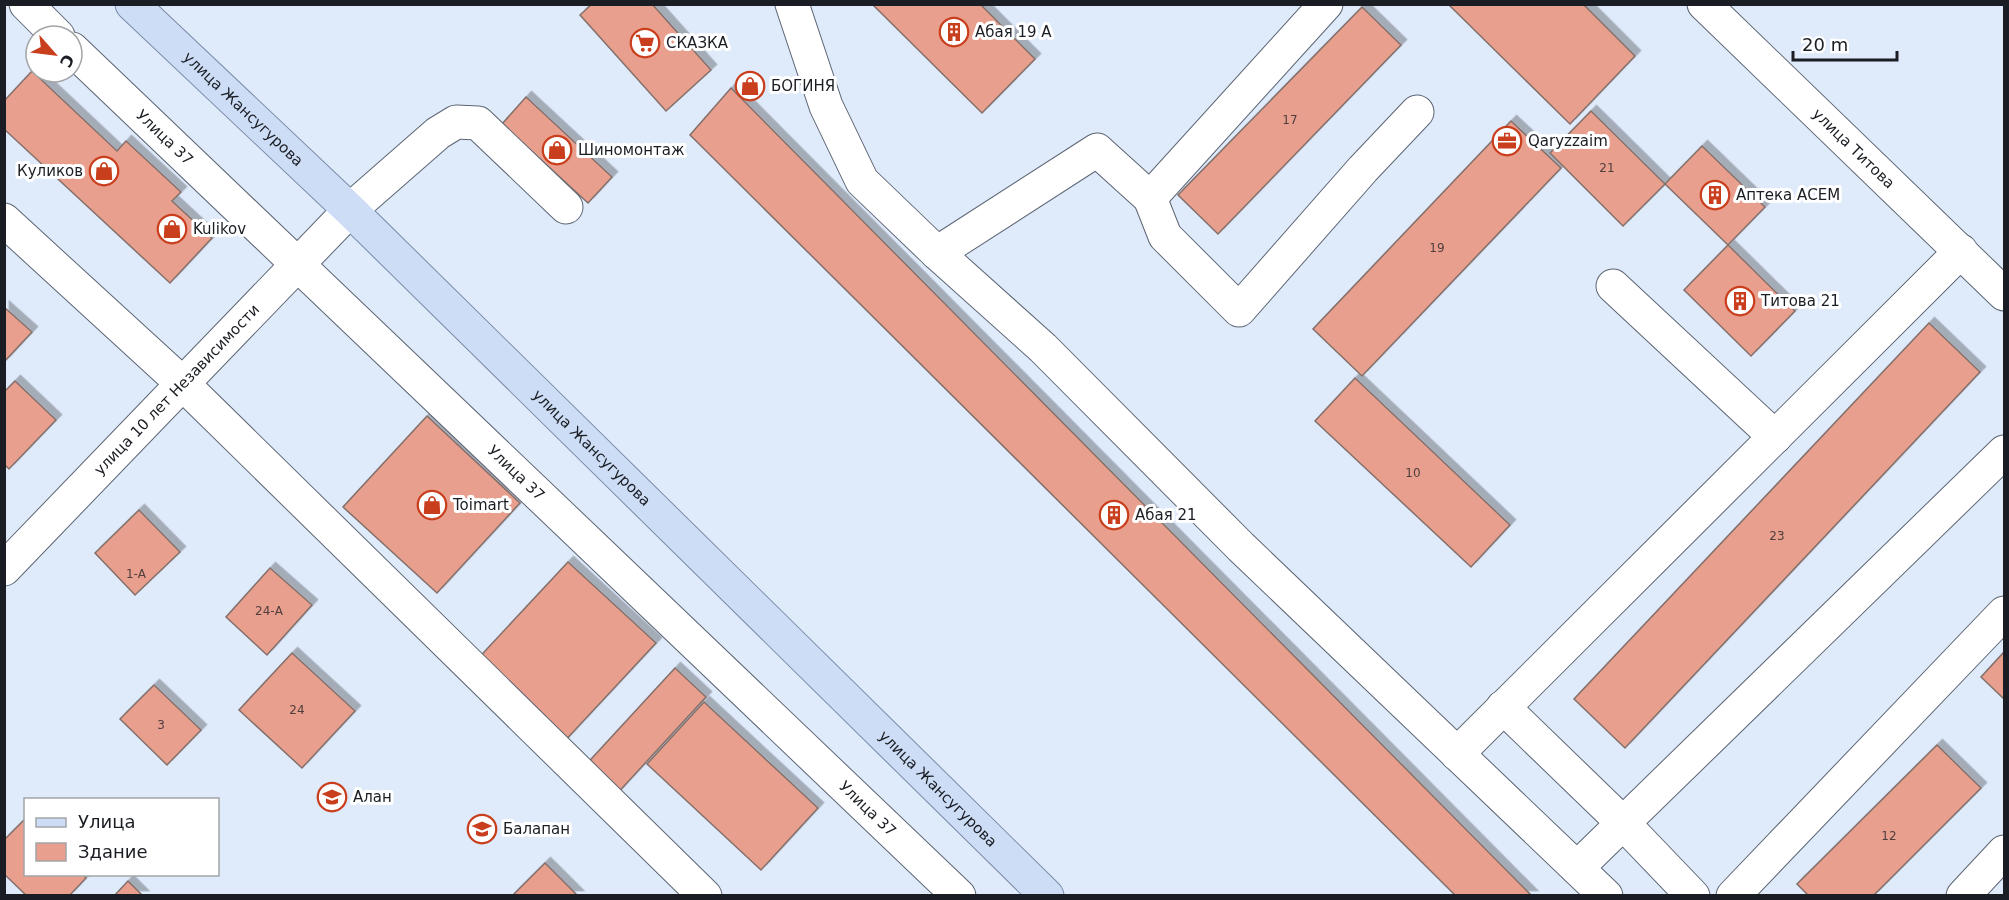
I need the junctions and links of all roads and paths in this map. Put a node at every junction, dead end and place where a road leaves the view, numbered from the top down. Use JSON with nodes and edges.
{"nodes":[{"id":1,"x":26,"y":4,"type":"edge"},
{"id":2,"x":132,"y":4,"type":"edge"},
{"id":3,"x":792,"y":4,"type":"edge"},
{"id":4,"x":1326,"y":4,"type":"edge"},
{"id":5,"x":1704,"y":4,"type":"edge"},
{"id":6,"x":46,"y":24,"type":"edge"},
{"id":7,"x":84,"y":60,"type":"edge"},
{"id":8,"x":1417,"y":112,"type":"dead end"},
{"id":9,"x":1150,"y":198,"type":"junction"},
{"id":10,"x":566,"y":207,"type":"dead end"},
{"id":11,"x":350,"y":210,"type":"junction"},
{"id":12,"x":4,"y":220,"type":"edge"},
{"id":13,"x":1961,"y":251,"type":"junction"},
{"id":14,"x":938,"y":253,"type":"junction"},
{"id":15,"x":1613,"y":286,"type":"dead end"},
{"id":16,"x":2004,"y":294,"type":"edge"},
{"id":17,"x":183,"y":384,"type":"junction"},
{"id":18,"x":1775,"y":437,"type":"junction"},
{"id":19,"x":2004,"y":452,"type":"edge"},
{"id":20,"x":4,"y":569,"type":"edge"},
{"id":21,"x":2004,"y":613,"type":"edge"},
{"id":22,"x":1503,"y":707,"type":"junction"},
{"id":23,"x":1457,"y":754,"type":"junction"},
{"id":24,"x":1624,"y":824,"type":"junction"},
{"id":25,"x":2004,"y":852,"type":"edge"},
{"id":26,"x":1577,"y":868,"type":"junction"},
{"id":27,"x":705,"y":896,"type":"edge"},
{"id":28,"x":959,"y":896,"type":"edge"},
{"id":29,"x":1047,"y":896,"type":"edge"},
{"id":30,"x":1606,"y":896,"type":"edge"},
{"id":31,"x":1693,"y":896,"type":"edge"},
{"id":32,"x":1733,"y":896,"type":"edge"},
{"id":33,"x":1963,"y":896,"type":"edge"}],
"edges":[{"from":1,"to":6,"type":"street"},
{"from":2,"to":11,"type":"main road","name":"улица Жансугурова"},
{"from":3,"to":14,"type":"street"},
{"from":4,"to":9,"type":"street"},
{"from":5,"to":13,"type":"street","name":"улица Титова"},
{"from":7,"to":28,"type":"street","name":"Улица 37"},
{"from":8,"to":9,"type":"street"},
{"from":9,"to":14,"type":"street"},
{"from":10,"to":11,"type":"street","name":"улица 10 лет Независимости"},
{"from":11,"to":17,"type":"street","name":"улица 10 лет Независимости"},
{"from":11,"to":29,"type":"main road","name":"улица Жансугурова"},
{"from":12,"to":17,"type":"street"},
{"from":13,"to":16,"type":"street","name":"улица Титова"},
{"from":13,"to":18,"type":"street"},
{"from":14,"to":23,"type":"street"},
{"from":15,"to":18,"type":"street"},
{"from":17,"to":20,"type":"street","name":"улица 10 лет Независимости"},
{"from":17,"to":27,"type":"street"},
{"from":18,"to":22,"type":"street"},
{"from":19,"to":24,"type":"street"},
{"from":21,"to":32,"type":"street"},
{"from":22,"to":23,"type":"street"},
{"from":22,"to":24,"type":"street"},
{"from":23,"to":26,"type":"street"},
{"from":24,"to":26,"type":"street"},
{"from":24,"to":31,"type":"street"},
{"from":25,"to":33,"type":"street"},
{"from":26,"to":30,"type":"street"}]}
